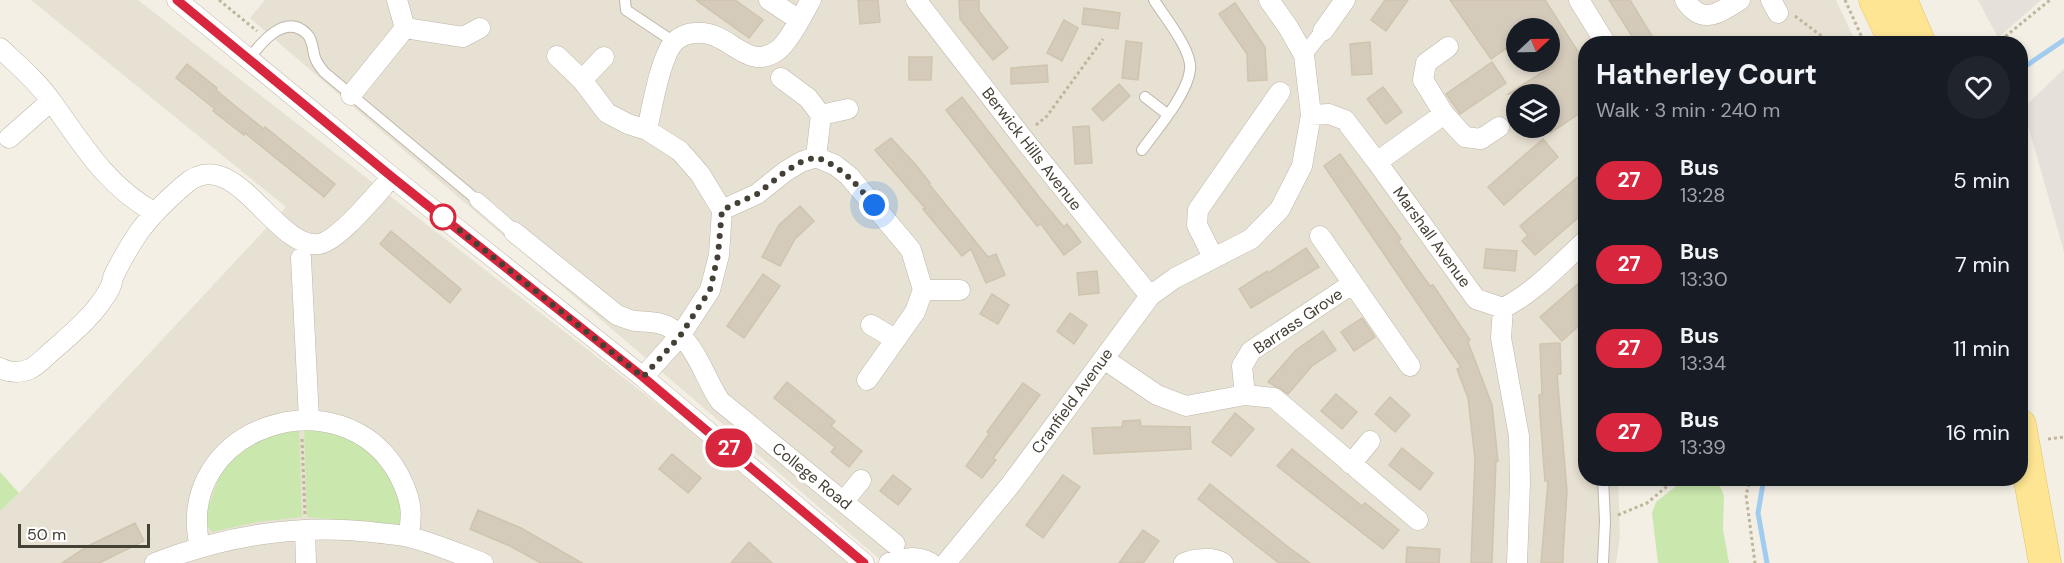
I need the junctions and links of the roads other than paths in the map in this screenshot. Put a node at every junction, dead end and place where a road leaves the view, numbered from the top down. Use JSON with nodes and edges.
{"nodes":[{"id":1,"x":177,"y":0,"type":"edge"},
{"id":2,"x":397,"y":0,"type":"edge"},
{"id":3,"x":625,"y":0,"type":"edge"},
{"id":4,"x":769,"y":0,"type":"edge"},
{"id":5,"x":812,"y":0,"type":"edge"},
{"id":6,"x":916,"y":0,"type":"edge"},
{"id":7,"x":1154,"y":0,"type":"edge"},
{"id":8,"x":1269,"y":0,"type":"edge"},
{"id":9,"x":1345,"y":0,"type":"edge"},
{"id":10,"x":1579,"y":0,"type":"edge"},
{"id":11,"x":1685,"y":0,"type":"edge"},
{"id":12,"x":1740,"y":0,"type":"edge"},
{"id":13,"x":1875,"y":0,"type":"edge"},
{"id":14,"x":1901,"y":0,"type":"edge"},
{"id":15,"x":799,"y":20,"type":"junction"},
{"id":16,"x":405,"y":28,"type":"junction"},
{"id":17,"x":480,"y":28,"type":"dead end"},
{"id":18,"x":1323,"y":31,"type":"joint"},
{"id":19,"x":1601,"y":36,"type":"edge"},
{"id":20,"x":1892,"y":36,"type":"edge"},
{"id":21,"x":1917,"y":36,"type":"edge"},
{"id":22,"x":674,"y":42,"type":"junction"},
{"id":23,"x":1448,"y":47,"type":"dead end"},
{"id":24,"x":0,"y":48,"type":"edge"},
{"id":25,"x":1304,"y":55,"type":"junction"},
{"id":26,"x":557,"y":56,"type":"dead end"},
{"id":27,"x":604,"y":57,"type":"dead end"},
{"id":28,"x":249,"y":59,"type":"junction"},
{"id":29,"x":781,"y":78,"type":"dead end"},
{"id":30,"x":582,"y":80,"type":"junction"},
{"id":31,"x":1280,"y":92,"type":"dead end"},
{"id":32,"x":351,"y":95,"type":"junction"},
{"id":33,"x":1145,"y":97,"type":"dead end"},
{"id":34,"x":51,"y":101,"type":"junction"},
{"id":35,"x":849,"y":109,"type":"dead end"},
{"id":36,"x":1167,"y":114,"type":"junction"},
{"id":37,"x":1444,"y":114,"type":"junction"},
{"id":38,"x":821,"y":115,"type":"junction"},
{"id":39,"x":1311,"y":115,"type":"junction"},
{"id":40,"x":1499,"y":127,"type":"dead end"},
{"id":41,"x":647,"y":130,"type":"junction"},
{"id":42,"x":9,"y":138,"type":"dead end"},
{"id":43,"x":1142,"y":150,"type":"dead end"},
{"id":44,"x":816,"y":157,"type":"junction"},
{"id":45,"x":1377,"y":162,"type":"junction"},
{"id":46,"x":392,"y":177,"type":"junction"},
{"id":47,"x":477,"y":200,"type":"joint"},
{"id":48,"x":722,"y":210,"type":"junction"},
{"id":49,"x":155,"y":213,"type":"junction"},
{"id":50,"x":514,"y":232,"type":"joint"},
{"id":51,"x":1320,"y":236,"type":"dead end"},
{"id":52,"x":1578,"y":247,"type":"edge"},
{"id":53,"x":1213,"y":257,"type":"junction"},
{"id":54,"x":302,"y":258,"type":"dead end"},
{"id":55,"x":1352,"y":284,"type":"junction"},
{"id":56,"x":923,"y":290,"type":"junction"},
{"id":57,"x":960,"y":290,"type":"dead end"},
{"id":58,"x":1150,"y":296,"type":"junction"},
{"id":59,"x":1503,"y":308,"type":"junction"},
{"id":60,"x":871,"y":325,"type":"dead end"},
{"id":61,"x":680,"y":336,"type":"junction"},
{"id":62,"x":895,"y":339,"type":"junction"},
{"id":63,"x":1104,"y":359,"type":"junction"},
{"id":64,"x":1410,"y":366,"type":"dead end"},
{"id":65,"x":0,"y":368,"type":"edge"},
{"id":66,"x":643,"y":377,"type":"junction"},
{"id":67,"x":867,"y":380,"type":"dead end"},
{"id":68,"x":1245,"y":395,"type":"junction"},
{"id":69,"x":305,"y":420,"type":"junction"},
{"id":70,"x":1370,"y":441,"type":"dead end"},
{"id":71,"x":1351,"y":464,"type":"junction"},
{"id":72,"x":2028,"y":469,"type":"edge"},
{"id":73,"x":861,"y":480,"type":"dead end"},
{"id":74,"x":1603,"y":486,"type":"edge"},
{"id":75,"x":844,"y":501,"type":"junction"},
{"id":76,"x":1418,"y":520,"type":"dead end"},
{"id":77,"x":306,"y":530,"type":"junction"},
{"id":78,"x":408,"y":536,"type":"junction"},
{"id":79,"x":200,"y":546,"type":"junction"},
{"id":80,"x":902,"y":551,"type":"junction"},
{"id":81,"x":155,"y":563,"type":"edge"},
{"id":82,"x":306,"y":563,"type":"edge"},
{"id":83,"x":483,"y":563,"type":"edge"},
{"id":84,"x":864,"y":563,"type":"edge"},
{"id":85,"x":889,"y":563,"type":"edge"},
{"id":86,"x":931,"y":563,"type":"edge"},
{"id":87,"x":946,"y":563,"type":"edge"},
{"id":88,"x":1184,"y":563,"type":"edge"},
{"id":89,"x":1223,"y":563,"type":"edge"},
{"id":90,"x":1517,"y":563,"type":"edge"},
{"id":91,"x":1603,"y":563,"type":"edge"},
{"id":92,"x":2045,"y":563,"type":"edge"}],
"edges":[{"from":1,"to":28,"type":"street","name":"College Road"},
{"from":2,"to":16,"type":"street"},
{"from":3,"to":22,"type":"lane"},
{"from":4,"to":15,"type":"street"},
{"from":5,"to":15,"type":"street"},
{"from":6,"to":58,"type":"street","name":"Berwick Hills Avenue"},
{"from":7,"to":36,"type":"lane"},
{"from":8,"to":25,"type":"street"},
{"from":9,"to":18,"type":"street"},
{"from":10,"to":19,"type":"street"},
{"from":11,"to":12,"type":"street"},
{"from":13,"to":20,"type":"main road"},
{"from":14,"to":21,"type":"main road"},
{"from":15,"to":22,"type":"street"},
{"from":16,"to":17,"type":"street"},
{"from":16,"to":32,"type":"street"},
{"from":18,"to":25,"type":"street"},
{"from":22,"to":41,"type":"street"},
{"from":23,"to":37,"type":"street"},
{"from":24,"to":34,"type":"street"},
{"from":25,"to":39,"type":"street","name":"Cranfield Avenue"},
{"from":26,"to":30,"type":"street"},
{"from":27,"to":30,"type":"street"},
{"from":28,"to":32,"type":"lane"},
{"from":28,"to":46,"type":"street","name":"College Road"},
{"from":29,"to":38,"type":"street"},
{"from":30,"to":41,"type":"street"},
{"from":31,"to":53,"type":"street"},
{"from":32,"to":47,"type":"lane"},
{"from":33,"to":36,"type":"lane"},
{"from":34,"to":42,"type":"street"},
{"from":34,"to":49,"type":"street"},
{"from":35,"to":38,"type":"street"},
{"from":36,"to":43,"type":"lane"},
{"from":37,"to":40,"type":"street"},
{"from":37,"to":45,"type":"street"},
{"from":38,"to":44,"type":"street"},
{"from":39,"to":45,"type":"street","name":"Marshall Avenue"},
{"from":39,"to":53,"type":"street","name":"Cranfield Avenue"},
{"from":41,"to":48,"type":"street"},
{"from":44,"to":48,"type":"street"},
{"from":44,"to":56,"type":"street"},
{"from":45,"to":59,"type":"street","name":"Marshall Avenue"},
{"from":46,"to":49,"type":"street"},
{"from":46,"to":66,"type":"street","name":"College Road"},
{"from":47,"to":50,"type":"street"},
{"from":48,"to":61,"type":"street"},
{"from":49,"to":65,"type":"street"},
{"from":50,"to":61,"type":"street","name":"College Road"},
{"from":51,"to":55,"type":"street"},
{"from":52,"to":59,"type":"street"},
{"from":53,"to":58,"type":"street","name":"Cranfield Avenue"},
{"from":54,"to":69,"type":"street"},
{"from":55,"to":64,"type":"street"},
{"from":55,"to":68,"type":"street","name":"Barrass Grove"},
{"from":56,"to":57,"type":"street"},
{"from":56,"to":62,"type":"street"},
{"from":58,"to":63,"type":"street","name":"Cranfield Avenue"},
{"from":59,"to":90,"type":"street"},
{"from":60,"to":62,"type":"street"},
{"from":61,"to":66,"type":"street"},
{"from":61,"to":75,"type":"street","name":"College Road"},
{"from":62,"to":67,"type":"street"},
{"from":63,"to":68,"type":"street"},
{"from":63,"to":87,"type":"street","name":"Cranfield Avenue"},
{"from":66,"to":84,"type":"street","name":"College Road"},
{"from":68,"to":71,"type":"street"},
{"from":69,"to":78,"type":"street"},
{"from":69,"to":79,"type":"street"},
{"from":70,"to":71,"type":"street"},
{"from":71,"to":76,"type":"street"},
{"from":72,"to":92,"type":"main road"},
{"from":73,"to":75,"type":"street"},
{"from":74,"to":91,"type":"lane"},
{"from":75,"to":80,"type":"street","name":"College Road"},
{"from":77,"to":78,"type":"street"},
{"from":77,"to":79,"type":"street"},
{"from":77,"to":82,"type":"street"},
{"from":78,"to":83,"type":"street"},
{"from":79,"to":81,"type":"street"},
{"from":80,"to":85,"type":"street"},
{"from":80,"to":86,"type":"street"},
{"from":88,"to":89,"type":"street"}]}
